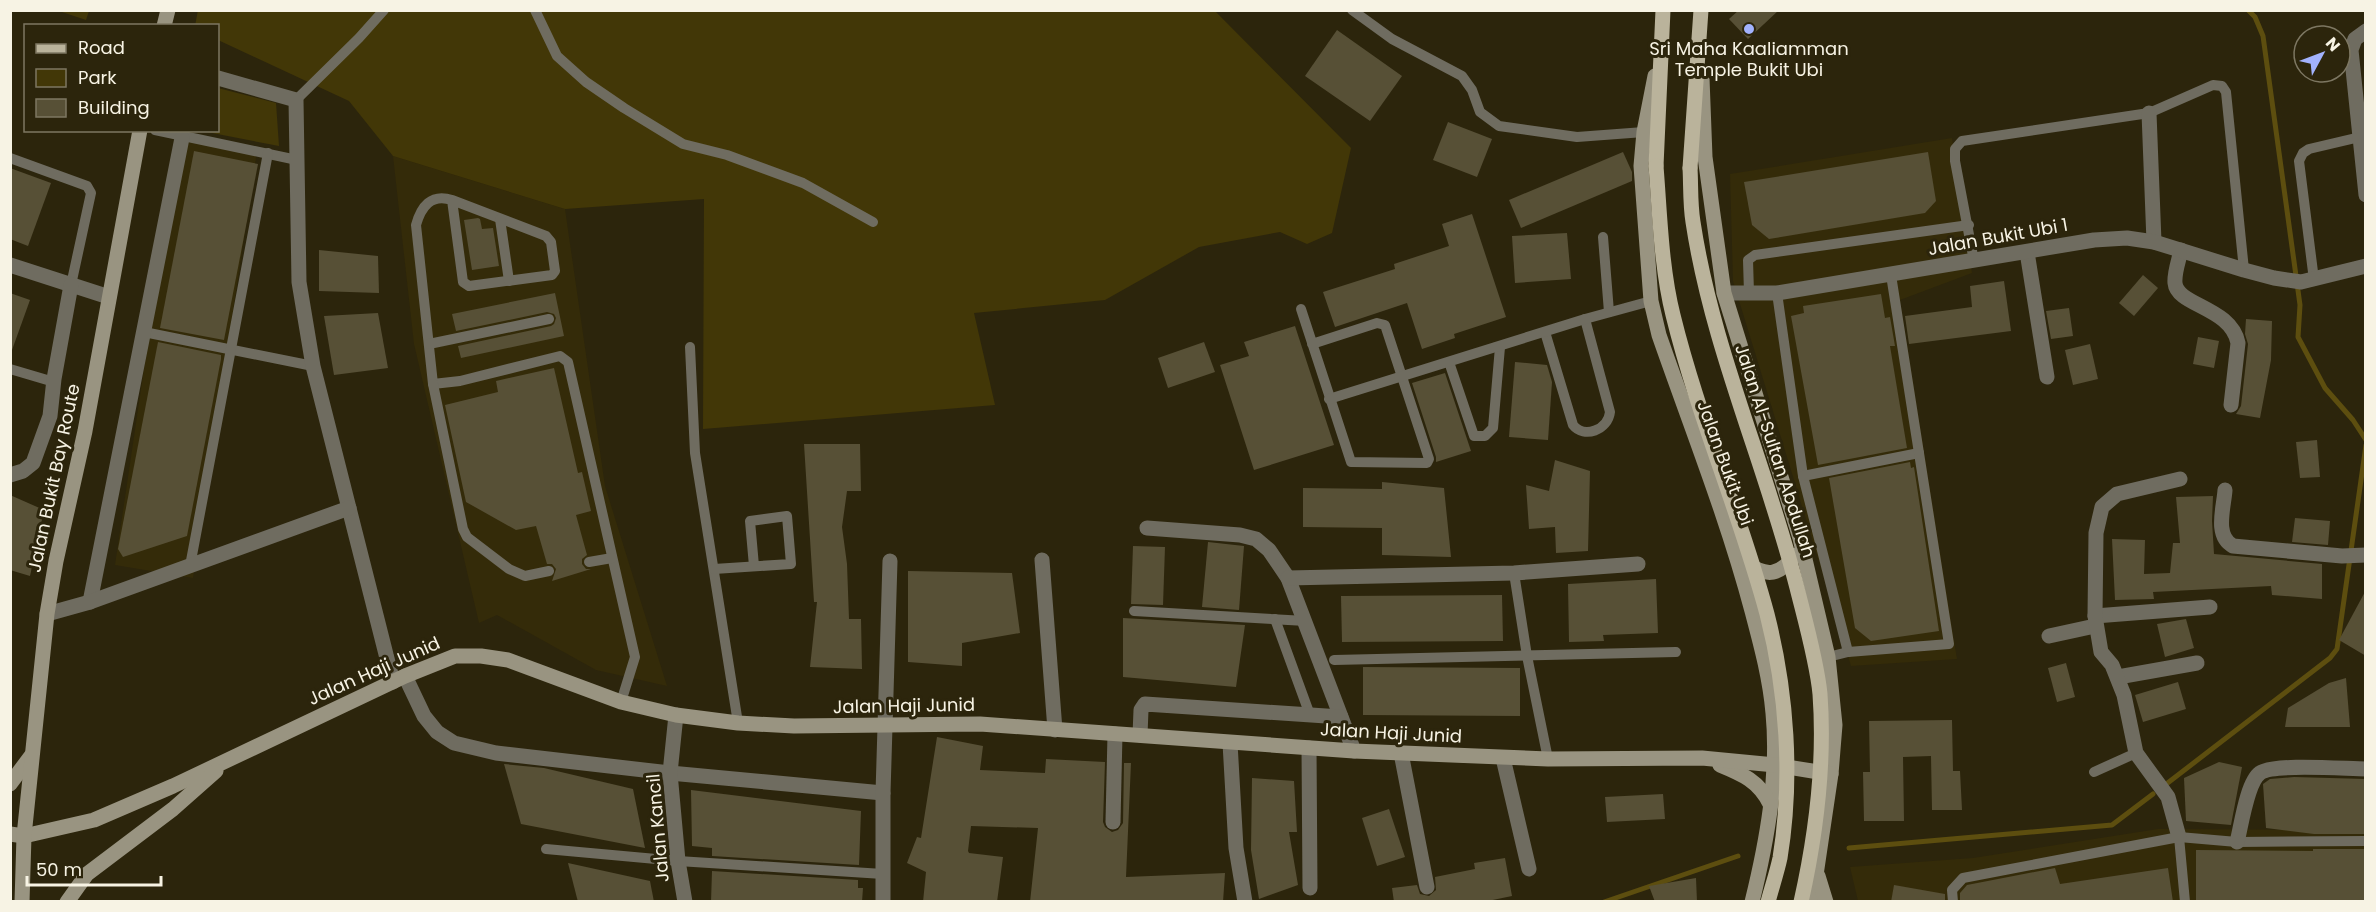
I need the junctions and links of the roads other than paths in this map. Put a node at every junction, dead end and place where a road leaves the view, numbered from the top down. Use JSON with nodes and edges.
{"nodes":[{"id":1,"x":384,"y":10,"type":"edge"},
{"id":2,"x":535,"y":10,"type":"edge"},
{"id":3,"x":1352,"y":10,"type":"edge"},
{"id":4,"x":1663,"y":10,"type":"edge"},
{"id":5,"x":1701,"y":10,"type":"edge"},
{"id":6,"x":2366,"y":31,"type":"edge"},
{"id":7,"x":1663,"y":38,"type":"junction"},
{"id":8,"x":1700,"y":39,"type":"junction"},
{"id":9,"x":219,"y":78,"type":"edge"},
{"id":10,"x":296,"y":100,"type":"junction"},
{"id":11,"x":2149,"y":113,"type":"junction"},
{"id":12,"x":140,"y":132,"type":"edge"},
{"id":13,"x":162,"y":132,"type":"edge"},
{"id":14,"x":1644,"y":132,"type":"junction"},
{"id":15,"x":2360,"y":137,"type":"junction"},
{"id":16,"x":182,"y":138,"type":"junction"},
{"id":17,"x":268,"y":153,"type":"junction"},
{"id":18,"x":10,"y":158,"type":"edge"},
{"id":19,"x":297,"y":160,"type":"junction"},
{"id":20,"x":2366,"y":195,"type":"edge"},
{"id":21,"x":452,"y":200,"type":"junction"},
{"id":22,"x":500,"y":219,"type":"junction"},
{"id":23,"x":873,"y":222,"type":"dead end"},
{"id":24,"x":1969,"y":225,"type":"junction"},
{"id":25,"x":1603,"y":237,"type":"dead end"},
{"id":26,"x":2154,"y":242,"type":"junction"},
{"id":27,"x":2181,"y":250,"type":"junction"},
{"id":28,"x":2027,"y":252,"type":"junction"},
{"id":29,"x":1974,"y":261,"type":"junction"},
{"id":30,"x":10,"y":265,"type":"edge"},
{"id":31,"x":2366,"y":266,"type":"edge"},
{"id":32,"x":2244,"y":270,"type":"junction"},
{"id":33,"x":1891,"y":275,"type":"junction"},
{"id":34,"x":509,"y":281,"type":"junction"},
{"id":35,"x":2308,"y":281,"type":"junction"},
{"id":36,"x":71,"y":285,"type":"junction"},
{"id":37,"x":1725,"y":293,"type":"junction"},
{"id":38,"x":1749,"y":293,"type":"junction"},
{"id":39,"x":1777,"y":293,"type":"junction"},
{"id":40,"x":109,"y":297,"type":"junction"},
{"id":41,"x":1651,"y":301,"type":"junction"},
{"id":42,"x":1301,"y":309,"type":"dead end"},
{"id":43,"x":1609,"y":312,"type":"junction"},
{"id":44,"x":1585,"y":319,"type":"junction"},
{"id":45,"x":549,"y":320,"type":"dead end"},
{"id":46,"x":144,"y":332,"type":"junction"},
{"id":47,"x":1545,"y":332,"type":"junction"},
{"id":48,"x":429,"y":344,"type":"junction"},
{"id":49,"x":1312,"y":344,"type":"junction"},
{"id":50,"x":690,"y":347,"type":"dead end"},
{"id":51,"x":1500,"y":347,"type":"junction"},
{"id":52,"x":231,"y":350,"type":"junction"},
{"id":53,"x":1449,"y":362,"type":"junction"},
{"id":54,"x":313,"y":366,"type":"junction"},
{"id":55,"x":10,"y":369,"type":"edge"},
{"id":56,"x":1403,"y":376,"type":"junction"},
{"id":57,"x":2047,"y":377,"type":"dead end"},
{"id":58,"x":54,"y":382,"type":"junction"},
{"id":59,"x":432,"y":384,"type":"junction"},
{"id":60,"x":1329,"y":399,"type":"junction"},
{"id":61,"x":2231,"y":405,"type":"dead end"},
{"id":62,"x":1919,"y":453,"type":"junction"},
{"id":63,"x":10,"y":475,"type":"edge"},
{"id":64,"x":1803,"y":476,"type":"junction"},
{"id":65,"x":2180,"y":479,"type":"dead end"},
{"id":66,"x":2225,"y":490,"type":"dead end"},
{"id":67,"x":349,"y":508,"type":"junction"},
{"id":68,"x":1147,"y":528,"type":"dead end"},
{"id":69,"x":1800,"y":538,"type":"junction"},
{"id":70,"x":1737,"y":554,"type":"junction"},
{"id":71,"x":2365,"y":555,"type":"edge"},
{"id":72,"x":612,"y":558,"type":"junction"},
{"id":73,"x":1042,"y":560,"type":"dead end"},
{"id":74,"x":890,"y":561,"type":"dead end"},
{"id":75,"x":590,"y":562,"type":"dead end"},
{"id":76,"x":1638,"y":564,"type":"dead end"},
{"id":77,"x":190,"y":566,"type":"junction"},
{"id":78,"x":754,"y":566,"type":"junction"},
{"id":79,"x":714,"y":569,"type":"junction"},
{"id":80,"x":549,"y":571,"type":"dead end"},
{"id":81,"x":1514,"y":573,"type":"junction"},
{"id":82,"x":1288,"y":578,"type":"junction"},
{"id":83,"x":90,"y":602,"type":"junction"},
{"id":84,"x":2210,"y":607,"type":"dead end"},
{"id":85,"x":1134,"y":610,"type":"dead end"},
{"id":86,"x":47,"y":614,"type":"junction"},
{"id":87,"x":1275,"y":619,"type":"junction"},
{"id":88,"x":1306,"y":621,"type":"junction"},
{"id":89,"x":2095,"y":621,"type":"junction"},
{"id":90,"x":2049,"y":636,"type":"dead end"},
{"id":91,"x":1676,"y":652,"type":"dead end"},
{"id":92,"x":1848,"y":652,"type":"junction"},
{"id":93,"x":1527,"y":656,"type":"junction"},
{"id":94,"x":1828,"y":657,"type":"junction"},
{"id":95,"x":1334,"y":660,"type":"dead end"},
{"id":96,"x":2197,"y":663,"type":"dead end"},
{"id":97,"x":2118,"y":677,"type":"junction"},
{"id":98,"x":399,"y":680,"type":"junction"},
{"id":99,"x":621,"y":702,"type":"junction"},
{"id":100,"x":1310,"y":715,"type":"junction"},
{"id":101,"x":676,"y":716,"type":"junction"},
{"id":102,"x":1341,"y":717,"type":"junction"},
{"id":103,"x":738,"y":723,"type":"junction"},
{"id":104,"x":886,"y":725,"type":"junction"},
{"id":105,"x":1055,"y":730,"type":"junction"},
{"id":106,"x":1115,"y":734,"type":"junction"},
{"id":107,"x":1140,"y":735,"type":"junction"},
{"id":108,"x":1230,"y":743,"type":"junction"},
{"id":109,"x":1309,"y":748,"type":"junction"},
{"id":110,"x":1354,"y":751,"type":"junction"},
{"id":111,"x":1401,"y":753,"type":"junction"},
{"id":112,"x":2136,"y":753,"type":"junction"},
{"id":113,"x":31,"y":756,"type":"junction"},
{"id":114,"x":1503,"y":758,"type":"junction"},
{"id":115,"x":1702,"y":758,"type":"junction"},
{"id":116,"x":230,"y":759,"type":"junction"},
{"id":117,"x":1548,"y":759,"type":"junction"},
{"id":118,"x":1775,"y":765,"type":"junction"},
{"id":119,"x":2366,"y":769,"type":"edge"},
{"id":120,"x":2094,"y":772,"type":"dead end"},
{"id":121,"x":670,"y":773,"type":"junction"},
{"id":122,"x":1831,"y":774,"type":"junction"},
{"id":123,"x":10,"y":784,"type":"edge"},
{"id":124,"x":883,"y":793,"type":"junction"},
{"id":125,"x":1770,"y":804,"type":"junction"},
{"id":126,"x":1113,"y":822,"type":"dead end"},
{"id":127,"x":17,"y":835,"type":"edge"},
{"id":128,"x":2179,"y":837,"type":"junction"},
{"id":129,"x":2366,"y":841,"type":"edge"},
{"id":130,"x":2237,"y":843,"type":"junction"},
{"id":131,"x":546,"y":849,"type":"dead end"},
{"id":132,"x":678,"y":861,"type":"junction"},
{"id":133,"x":1529,"y":869,"type":"dead end"},
{"id":134,"x":1818,"y":873,"type":"junction"},
{"id":135,"x":883,"y":874,"type":"junction"},
{"id":136,"x":1427,"y":887,"type":"dead end"},
{"id":137,"x":1310,"y":888,"type":"dead end"},
{"id":138,"x":22,"y":902,"type":"edge"},
{"id":139,"x":67,"y":902,"type":"edge"},
{"id":140,"x":685,"y":902,"type":"edge"},
{"id":141,"x":883,"y":902,"type":"edge"},
{"id":142,"x":1245,"y":902,"type":"edge"},
{"id":143,"x":1752,"y":902,"type":"edge"},
{"id":144,"x":1768,"y":902,"type":"edge"},
{"id":145,"x":1801,"y":902,"type":"edge"},
{"id":146,"x":1812,"y":902,"type":"edge"},
{"id":147,"x":1826,"y":902,"type":"edge"},
{"id":148,"x":1953,"y":902,"type":"edge"},
{"id":149,"x":2184,"y":902,"type":"edge"}],
"edges":[{"from":1,"to":10,"type":"lane"},
{"from":2,"to":23,"type":"lane"},
{"from":3,"to":14,"type":"lane"},
{"from":4,"to":7,"type":"main road"},
{"from":5,"to":8,"type":"main road","name":"Jalan Al-Sultan Abdullah"},
{"from":6,"to":15,"type":"street"},
{"from":7,"to":14,"type":"street","name":"Jalan Bukit Ubi"},
{"from":7,"to":144,"type":"main road","bridge":true},
{"from":8,"to":37,"type":"street"},
{"from":8,"to":145,"type":"main road","name":"Jalan Al-Sultan Abdullah","bridge":true},
{"from":9,"to":10,"type":"street"},
{"from":10,"to":19,"type":"street"},
{"from":11,"to":24,"type":"lane"},
{"from":11,"to":26,"type":"street"},
{"from":11,"to":32,"type":"lane"},
{"from":12,"to":40,"type":"street","name":"Jalan Bukit Bay Route"},
{"from":13,"to":16,"type":"lane"},
{"from":14,"to":41,"type":"street","name":"Jalan Bukit Ubi"},
{"from":15,"to":20,"type":"street"},
{"from":15,"to":35,"type":"lane"},
{"from":16,"to":17,"type":"lane"},
{"from":16,"to":46,"type":"street"},
{"from":17,"to":19,"type":"lane"},
{"from":17,"to":52,"type":"lane"},
{"from":18,"to":36,"type":"lane"},
{"from":19,"to":54,"type":"street"},
{"from":21,"to":22,"type":"lane"},
{"from":21,"to":34,"type":"lane"},
{"from":21,"to":48,"type":"lane"},
{"from":22,"to":34,"type":"lane"},
{"from":22,"to":34,"type":"lane"},
{"from":24,"to":29,"type":"lane"},
{"from":24,"to":38,"type":"lane"},
{"from":25,"to":43,"type":"lane"},
{"from":26,"to":27,"type":"street","name":"Jalan Bukit Ubi 1"},
{"from":26,"to":28,"type":"street","name":"Jalan Bukit Ubi 1"},
{"from":27,"to":32,"type":"street","name":"Jalan Bukit Ubi 1"},
{"from":27,"to":61,"type":"street"},
{"from":28,"to":29,"type":"street","name":"Jalan Bukit Ubi 1"},
{"from":28,"to":57,"type":"street"},
{"from":29,"to":33,"type":"street","name":"Jalan Bukit Ubi 1"},
{"from":30,"to":36,"type":"street"},
{"from":31,"to":35,"type":"street"},
{"from":32,"to":35,"type":"street","name":"Jalan Bukit Ubi 1"},
{"from":33,"to":39,"type":"street","name":"Jalan Bukit Ubi 1"},
{"from":33,"to":62,"type":"lane"},
{"from":36,"to":40,"type":"street"},
{"from":36,"to":58,"type":"street"},
{"from":37,"to":38,"type":"street","name":"Jalan Bukit Ubi 1"},
{"from":37,"to":69,"type":"street"},
{"from":38,"to":39,"type":"street","name":"Jalan Bukit Ubi 1"},
{"from":39,"to":64,"type":"lane"},
{"from":40,"to":86,"type":"street","name":"Jalan Bukit Bay Route"},
{"from":41,"to":43,"type":"lane"},
{"from":41,"to":70,"type":"street","name":"Jalan Bukit Ubi"},
{"from":42,"to":49,"type":"lane"},
{"from":43,"to":44,"type":"lane"},
{"from":44,"to":47,"type":"lane"},
{"from":44,"to":47,"type":"lane"},
{"from":45,"to":48,"type":"lane"},
{"from":46,"to":52,"type":"lane"},
{"from":46,"to":83,"type":"street"},
{"from":47,"to":51,"type":"lane"},
{"from":48,"to":59,"type":"lane"},
{"from":49,"to":56,"type":"lane"},
{"from":49,"to":60,"type":"lane"},
{"from":50,"to":79,"type":"lane"},
{"from":51,"to":53,"type":"lane"},
{"from":51,"to":53,"type":"lane"},
{"from":52,"to":54,"type":"lane"},
{"from":52,"to":77,"type":"lane"},
{"from":53,"to":56,"type":"lane"},
{"from":54,"to":67,"type":"street"},
{"from":55,"to":58,"type":"lane"},
{"from":56,"to":60,"type":"lane"},
{"from":56,"to":60,"type":"lane"},
{"from":58,"to":63,"type":"street"},
{"from":59,"to":72,"type":"lane"},
{"from":59,"to":80,"type":"lane"},
{"from":62,"to":64,"type":"lane"},
{"from":62,"to":92,"type":"lane"},
{"from":64,"to":92,"type":"lane"},
{"from":65,"to":89,"type":"street"},
{"from":66,"to":71,"type":"street"},
{"from":67,"to":77,"type":"street"},
{"from":67,"to":98,"type":"street"},
{"from":68,"to":82,"type":"street"},
{"from":69,"to":70,"type":"street"},
{"from":69,"to":94,"type":"street"},
{"from":70,"to":118,"type":"street","name":"Jalan Bukit Ubi"},
{"from":72,"to":75,"type":"lane"},
{"from":72,"to":99,"type":"lane"},
{"from":73,"to":105,"type":"street"},
{"from":74,"to":104,"type":"street"},
{"from":76,"to":81,"type":"street"},
{"from":77,"to":83,"type":"street"},
{"from":78,"to":78,"type":"lane"},
{"from":78,"to":79,"type":"lane"},
{"from":79,"to":103,"type":"lane"},
{"from":81,"to":82,"type":"street"},
{"from":81,"to":93,"type":"lane"},
{"from":82,"to":88,"type":"street"},
{"from":83,"to":86,"type":"street"},
{"from":84,"to":89,"type":"street"},
{"from":85,"to":87,"type":"lane"},
{"from":86,"to":113,"type":"street","name":"Jalan Bukit Bay Route"},
{"from":87,"to":88,"type":"lane"},
{"from":87,"to":100,"type":"lane"},
{"from":88,"to":102,"type":"street"},
{"from":89,"to":90,"type":"street"},
{"from":89,"to":97,"type":"street"},
{"from":91,"to":93,"type":"lane"},
{"from":92,"to":94,"type":"lane"},
{"from":93,"to":95,"type":"lane"},
{"from":93,"to":117,"type":"lane"},
{"from":94,"to":122,"type":"street"},
{"from":96,"to":97,"type":"street"},
{"from":97,"to":112,"type":"street"},
{"from":98,"to":99,"type":"street","name":"Jalan Haji Junid"},
{"from":98,"to":116,"type":"street","name":"Jalan Haji Junid"},
{"from":98,"to":121,"type":"street"},
{"from":99,"to":101,"type":"street","name":"Jalan Haji Junid"},
{"from":100,"to":102,"type":"street"},
{"from":100,"to":107,"type":"street"},
{"from":101,"to":103,"type":"street","name":"Jalan Haji Junid"},
{"from":101,"to":121,"type":"street","name":"Jalan Kancil"},
{"from":102,"to":110,"type":"street"},
{"from":103,"to":104,"type":"street","name":"Jalan Haji Junid"},
{"from":104,"to":105,"type":"street","name":"Jalan Haji Junid"},
{"from":104,"to":124,"type":"street"},
{"from":105,"to":106,"type":"street","name":"Jalan Haji Junid"},
{"from":106,"to":107,"type":"street","name":"Jalan Haji Junid"},
{"from":106,"to":126,"type":"street"},
{"from":107,"to":108,"type":"street","name":"Jalan Haji Junid"},
{"from":108,"to":109,"type":"street","name":"Jalan Haji Junid"},
{"from":108,"to":142,"type":"street"},
{"from":109,"to":110,"type":"street","name":"Jalan Haji Junid"},
{"from":109,"to":137,"type":"street"},
{"from":110,"to":111,"type":"street","name":"Jalan Haji Junid"},
{"from":111,"to":114,"type":"street","name":"Jalan Haji Junid"},
{"from":111,"to":136,"type":"street"},
{"from":112,"to":120,"type":"lane"},
{"from":112,"to":128,"type":"street"},
{"from":113,"to":123,"type":"street"},
{"from":113,"to":127,"type":"street","name":"Jalan Bukit Bay Route"},
{"from":114,"to":117,"type":"street","name":"Jalan Haji Junid"},
{"from":114,"to":133,"type":"street"},
{"from":115,"to":117,"type":"street","name":"Jalan Haji Junid"},
{"from":115,"to":118,"type":"street","name":"Jalan Haji Junid"},
{"from":115,"to":125,"type":"street"},
{"from":116,"to":127,"type":"street","name":"Jalan Haji Junid"},
{"from":116,"to":139,"type":"street"},
{"from":118,"to":122,"type":"street","name":"Jalan Haji Junid"},
{"from":118,"to":125,"type":"street","name":"Jalan Bukit Ubi"},
{"from":119,"to":130,"type":"street"},
{"from":121,"to":124,"type":"street"},
{"from":121,"to":132,"type":"street","name":"Jalan Kancil"},
{"from":122,"to":134,"type":"street"},
{"from":124,"to":135,"type":"street"},
{"from":125,"to":143,"type":"street","name":"Jalan Bukit Ubi"},
{"from":127,"to":138,"type":"street","name":"Jalan Bukit Bay Route"},
{"from":128,"to":130,"type":"lane"},
{"from":128,"to":148,"type":"lane"},
{"from":128,"to":149,"type":"lane"},
{"from":129,"to":130,"type":"lane"},
{"from":131,"to":132,"type":"lane"},
{"from":132,"to":135,"type":"lane"},
{"from":132,"to":140,"type":"street","name":"Jalan Kancil"},
{"from":134,"to":146,"type":"street"},
{"from":134,"to":147,"type":"street"},
{"from":135,"to":141,"type":"street"}]}
